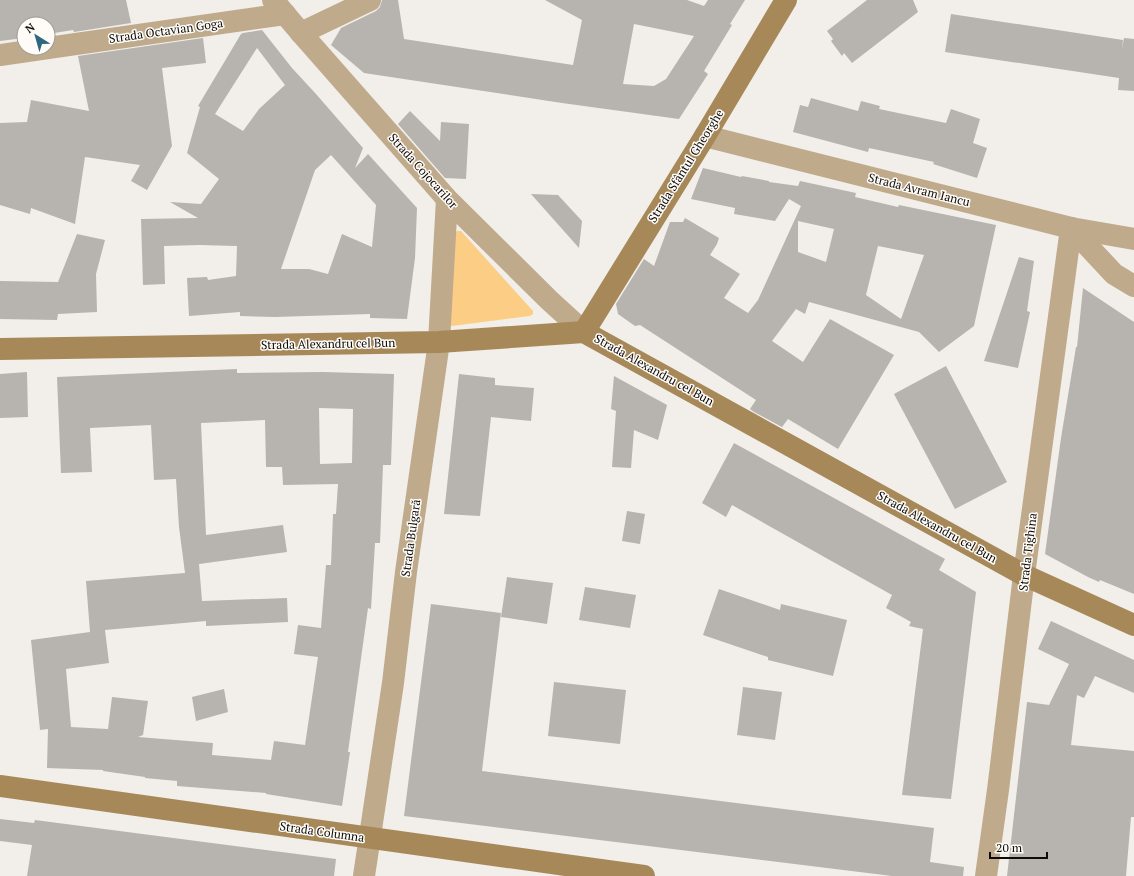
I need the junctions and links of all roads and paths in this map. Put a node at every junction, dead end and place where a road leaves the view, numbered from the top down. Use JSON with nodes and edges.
{"nodes":[{"id":1,"x":370,"y":0,"type":"edge"},
{"id":2,"x":786,"y":0,"type":"edge"},
{"id":3,"x":279,"y":7,"type":"edge"},
{"id":4,"x":301,"y":33,"type":"junction"},
{"id":5,"x":56,"y":47,"type":"edge"},
{"id":6,"x":16,"y":53,"type":"edge"},
{"id":7,"x":0,"y":55,"type":"edge"},
{"id":8,"x":705,"y":136,"type":"junction"},
{"id":9,"x":447,"y":199,"type":"junction"},
{"id":10,"x":1071,"y":228,"type":"junction"},
{"id":11,"x":1134,"y":239,"type":"edge"},
{"id":12,"x":1134,"y":286,"type":"edge"},
{"id":13,"x":584,"y":332,"type":"junction"},
{"id":14,"x":439,"y":342,"type":"junction"},
{"id":15,"x":0,"y":349,"type":"edge"},
{"id":16,"x":1024,"y":575,"type":"junction"},
{"id":17,"x":1134,"y":625,"type":"edge"},
{"id":18,"x":0,"y":786,"type":"edge"},
{"id":19,"x":369,"y":838,"type":"junction"},
{"id":20,"x":364,"y":876,"type":"edge"},
{"id":21,"x":644,"y":876,"type":"edge"},
{"id":22,"x":986,"y":876,"type":"edge"}],
"edges":[{"from":1,"to":4,"type":"street"},
{"from":2,"to":8,"type":"street","name":"Strada Sfântul Gheorghe"},
{"from":3,"to":4,"type":"street","name":"Strada Cojocarilor"},
{"from":3,"to":5,"type":"street","name":"Strada Octavian Goga"},
{"from":4,"to":9,"type":"street","name":"Strada Cojocarilor"},
{"from":6,"to":7,"type":"street","name":"Strada Octavian Goga"},
{"from":8,"to":10,"type":"street","name":"Strada Avram Iancu"},
{"from":8,"to":13,"type":"street","name":"Strada Sfântul Gheorghe"},
{"from":9,"to":13,"type":"street","name":"Strada Cojocarilor"},
{"from":9,"to":14,"type":"street","name":"Strada Bulgară"},
{"from":10,"to":11,"type":"street","name":"Strada Avram Iancu"},
{"from":10,"to":12,"type":"street"},
{"from":10,"to":16,"type":"street","name":"Strada Tighina"},
{"from":13,"to":14,"type":"street","name":"Strada Alexandru cel Bun"},
{"from":13,"to":16,"type":"street","name":"Strada Alexandru cel Bun"},
{"from":14,"to":15,"type":"street","name":"Strada Alexandru cel Bun"},
{"from":14,"to":19,"type":"street","name":"Strada Bulgară"},
{"from":16,"to":17,"type":"street","name":"Strada Alexandru cel Bun"},
{"from":16,"to":22,"type":"street","name":"Strada Tighina"},
{"from":18,"to":19,"type":"street","name":"Strada Columna"},
{"from":19,"to":20,"type":"street","name":"Strada Bulgară"},
{"from":19,"to":21,"type":"street","name":"Strada Columna"}]}
